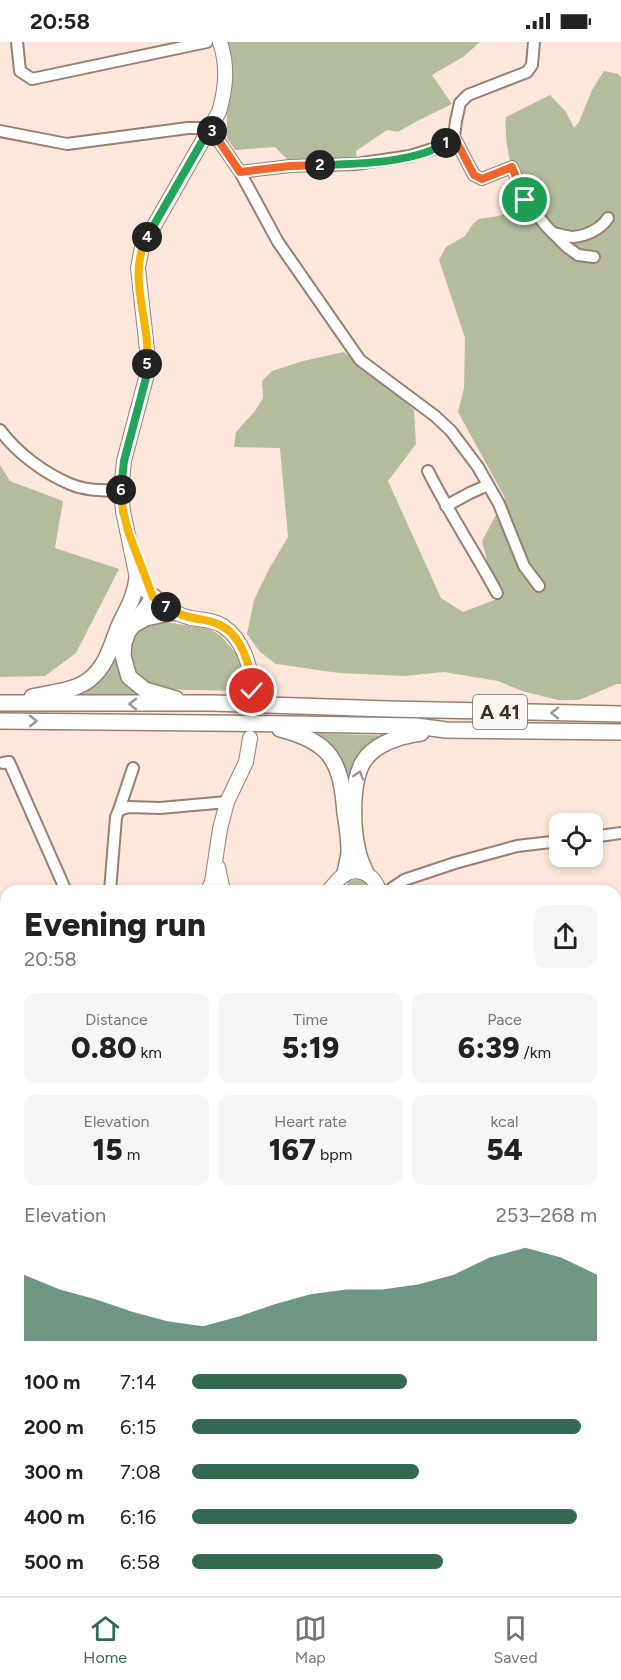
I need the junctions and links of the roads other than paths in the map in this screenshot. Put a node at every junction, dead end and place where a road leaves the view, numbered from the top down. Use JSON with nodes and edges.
{"nodes":[{"id":1,"x":17,"y":42,"type":"edge"},
{"id":2,"x":207,"y":42,"type":"edge"},
{"id":3,"x":220,"y":42,"type":"edge"},
{"id":4,"x":534,"y":42,"type":"edge"},
{"id":5,"x":210,"y":128,"type":"junction"},
{"id":6,"x":0,"y":131,"type":"edge"},
{"id":7,"x":454,"y":137,"type":"junction"},
{"id":8,"x":240,"y":172,"type":"junction"},
{"id":9,"x":608,"y":218,"type":"dead end"},
{"id":10,"x":553,"y":233,"type":"junction"},
{"id":11,"x":594,"y":257,"type":"dead end"},
{"id":12,"x":0,"y":430,"type":"edge"},
{"id":13,"x":428,"y":471,"type":"dead end"},
{"id":14,"x":488,"y":485,"type":"junction"},
{"id":15,"x":121,"y":490,"type":"junction"},
{"id":16,"x":446,"y":506,"type":"junction"},
{"id":17,"x":129,"y":534,"type":"junction"},
{"id":18,"x":137,"y":578,"type":"junction"},
{"id":19,"x":539,"y":586,"type":"dead end"},
{"id":20,"x":497,"y":593,"type":"dead end"},
{"id":21,"x":153,"y":597,"type":"junction"},
{"id":22,"x":175,"y":612,"type":"junction"},
{"id":23,"x":128,"y":622,"type":"junction"},
{"id":24,"x":252,"y":691,"type":"dead end"},
{"id":25,"x":6,"y":703,"type":"edge"},
{"id":26,"x":191,"y":703,"type":"junction"},
{"id":27,"x":621,"y":714,"type":"edge"},
{"id":28,"x":0,"y":721,"type":"edge"},
{"id":29,"x":259,"y":724,"type":"junction"},
{"id":30,"x":446,"y":730,"type":"junction"},
{"id":31,"x":621,"y":732,"type":"edge"},
{"id":32,"x":250,"y":738,"type":"dead end"},
{"id":33,"x":3,"y":763,"type":"dead end"},
{"id":34,"x":133,"y":768,"type":"dead end"},
{"id":35,"x":227,"y":802,"type":"junction"},
{"id":36,"x":119,"y":810,"type":"junction"},
{"id":37,"x":621,"y":833,"type":"edge"},
{"id":38,"x":603,"y":835,"type":"edge"},
{"id":39,"x":549,"y":842,"type":"edge"},
{"id":40,"x":216,"y":856,"type":"junction"},
{"id":41,"x":404,"y":880,"type":"junction"},
{"id":42,"x":373,"y":882,"type":"edge"},
{"id":43,"x":63,"y":885,"type":"edge"},
{"id":44,"x":110,"y":885,"type":"edge"},
{"id":45,"x":211,"y":885,"type":"edge"},
{"id":46,"x":223,"y":885,"type":"edge"},
{"id":47,"x":335,"y":885,"type":"edge"},
{"id":48,"x":397,"y":885,"type":"edge"}],
"edges":[{"from":1,"to":2,"type":"street"},
{"from":3,"to":5,"type":"main road"},
{"from":4,"to":7,"type":"street"},
{"from":5,"to":6,"type":"street"},
{"from":5,"to":8,"type":"street"},
{"from":5,"to":15,"type":"main road"},
{"from":7,"to":8,"type":"street"},
{"from":7,"to":10,"type":"street"},
{"from":8,"to":14,"type":"street"},
{"from":9,"to":10,"type":"street"},
{"from":10,"to":11,"type":"street"},
{"from":12,"to":15,"type":"street"},
{"from":13,"to":16,"type":"street"},
{"from":14,"to":16,"type":"street"},
{"from":14,"to":19,"type":"street"},
{"from":15,"to":17,"type":"main road"},
{"from":16,"to":20,"type":"street"},
{"from":17,"to":18,"type":"main road"},
{"from":17,"to":21,"type":"main road"},
{"from":18,"to":21,"type":"main road"},
{"from":18,"to":23,"type":"highway"},
{"from":21,"to":22,"type":"main road"},
{"from":21,"to":23,"type":"highway"},
{"from":22,"to":23,"type":"highway"},
{"from":22,"to":24,"type":"main road"},
{"from":23,"to":25,"type":"highway"},
{"from":23,"to":26,"type":"highway"},
{"from":26,"to":25,"type":"highway","number":"A 41","one_way":true},
{"from":27,"to":26,"type":"highway","number":"A 41","one_way":true},
{"from":28,"to":29,"type":"highway","number":"A 41","one_way":true},
{"from":29,"to":30,"type":"highway","number":"A 41"},
{"from":29,"to":47,"type":"highway"},
{"from":30,"to":31,"type":"highway","number":"A 41"},
{"from":42,"to":30,"type":"highway","one_way":true},
{"from":32,"to":35,"type":"main road"},
{"from":33,"to":43,"type":"street"},
{"from":34,"to":36,"type":"street"},
{"from":35,"to":36,"type":"street"},
{"from":35,"to":40,"type":"main road"},
{"from":36,"to":44,"type":"street"},
{"from":37,"to":38,"type":"street"},
{"from":39,"to":41,"type":"street"},
{"from":40,"to":45,"type":"main road"},
{"from":40,"to":46,"type":"main road"},
{"from":41,"to":42,"type":"street"},
{"from":41,"to":48,"type":"street"},
{"from":42,"to":47,"type":"main road"}]}
